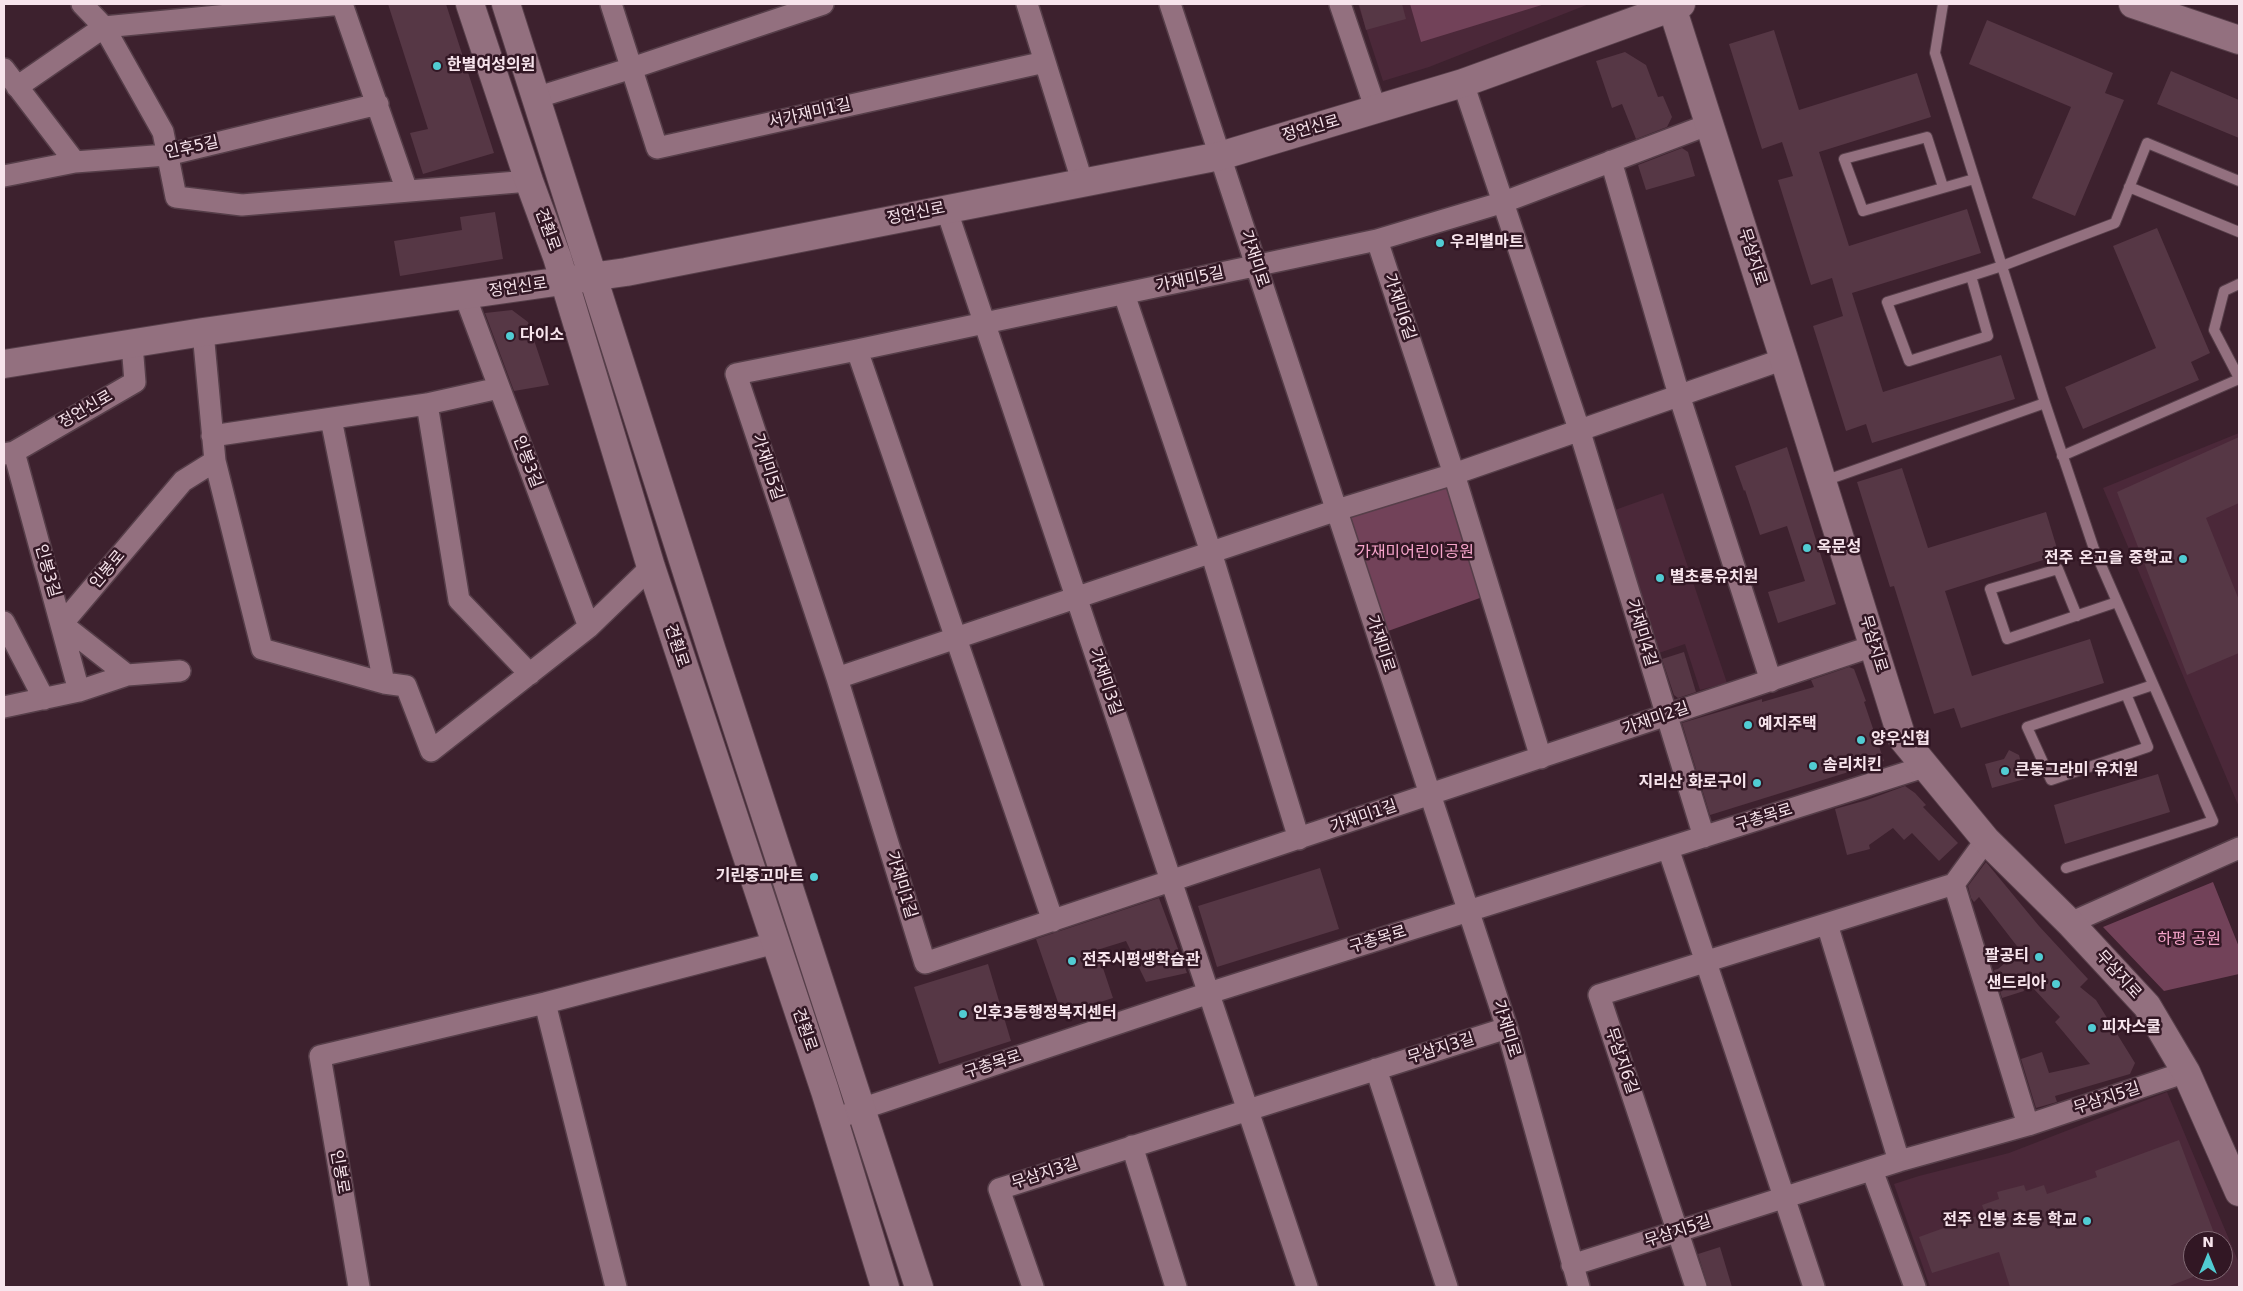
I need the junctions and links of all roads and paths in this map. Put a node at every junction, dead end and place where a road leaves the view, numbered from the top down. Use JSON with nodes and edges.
{"nodes":[{"id":1,"x":82,"y":4,"type":"edge"},
{"id":2,"x":342,"y":4,"type":"edge"},
{"id":3,"x":470,"y":4,"type":"edge"},
{"id":4,"x":506,"y":4,"type":"edge"},
{"id":5,"x":611,"y":4,"type":"edge"},
{"id":6,"x":823,"y":4,"type":"edge"},
{"id":7,"x":1027,"y":4,"type":"edge"},
{"id":8,"x":1170,"y":4,"type":"edge"},
{"id":9,"x":1340,"y":4,"type":"edge"},
{"id":10,"x":1943,"y":4,"type":"edge"},
{"id":11,"x":2133,"y":4,"type":"edge"},
{"id":12,"x":1675,"y":5,"type":"edge"},
{"id":13,"x":760,"y":13,"type":"edge"},
{"id":14,"x":104,"y":27,"type":"junction"},
{"id":15,"x":2239,"y":40,"type":"edge"},
{"id":16,"x":1045,"y":62,"type":"junction"},
{"id":17,"x":632,"y":68,"type":"junction"},
{"id":18,"x":4,"y":69,"type":"edge"},
{"id":19,"x":1463,"y":83,"type":"junction"},
{"id":20,"x":17,"y":87,"type":"junction"},
{"id":21,"x":535,"y":98,"type":"junction"},
{"id":22,"x":378,"y":104,"type":"junction"},
{"id":23,"x":1376,"y":110,"type":"junction"},
{"id":24,"x":1710,"y":124,"type":"junction"},
{"id":25,"x":167,"y":155,"type":"junction"},
{"id":26,"x":1220,"y":156,"type":"junction"},
{"id":27,"x":1611,"y":161,"type":"junction"},
{"id":28,"x":75,"y":162,"type":"junction"},
{"id":29,"x":4,"y":176,"type":"edge"},
{"id":30,"x":1974,"y":178,"type":"junction"},
{"id":31,"x":529,"y":181,"type":"junction"},
{"id":32,"x":2239,"y":181,"type":"edge"},
{"id":33,"x":1083,"y":184,"type":"junction"},
{"id":34,"x":1943,"y":187,"type":"junction"},
{"id":35,"x":2129,"y":187,"type":"junction"},
{"id":36,"x":406,"y":191,"type":"junction"},
{"id":37,"x":1504,"y":202,"type":"junction"},
{"id":38,"x":946,"y":208,"type":"junction"},
{"id":39,"x":2239,"y":232,"type":"edge"},
{"id":40,"x":1377,"y":240,"type":"junction"},
{"id":41,"x":1256,"y":266,"type":"junction"},
{"id":42,"x":2002,"y":266,"type":"junction"},
{"id":43,"x":1971,"y":276,"type":"junction"},
{"id":44,"x":593,"y":277,"type":"junction"},
{"id":45,"x":565,"y":281,"type":"junction"},
{"id":46,"x":2239,"y":284,"type":"edge"},
{"id":47,"x":1124,"y":294,"type":"junction"},
{"id":48,"x":465,"y":296,"type":"junction"},
{"id":49,"x":985,"y":324,"type":"junction"},
{"id":50,"x":203,"y":332,"type":"junction"},
{"id":51,"x":132,"y":344,"type":"junction"},
{"id":52,"x":857,"y":350,"type":"junction"},
{"id":53,"x":1784,"y":359,"type":"junction"},
{"id":54,"x":4,"y":364,"type":"edge"},
{"id":55,"x":2239,"y":378,"type":"edge"},
{"id":56,"x":499,"y":388,"type":"junction"},
{"id":57,"x":1679,"y":395,"type":"junction"},
{"id":58,"x":2045,"y":403,"type":"junction"},
{"id":59,"x":427,"y":404,"type":"junction"},
{"id":60,"x":331,"y":419,"type":"junction"},
{"id":61,"x":1579,"y":429,"type":"junction"},
{"id":62,"x":212,"y":436,"type":"junction"},
{"id":63,"x":9,"y":453,"type":"edge"},
{"id":64,"x":2062,"y":456,"type":"junction"},
{"id":65,"x":215,"y":461,"type":"junction"},
{"id":66,"x":1454,"y":474,"type":"junction"},
{"id":67,"x":1822,"y":481,"type":"junction"},
{"id":68,"x":1337,"y":510,"type":"junction"},
{"id":69,"x":1211,"y":552,"type":"junction"},
{"id":70,"x":651,"y":567,"type":"junction"},
{"id":71,"x":1076,"y":598,"type":"junction"},
{"id":72,"x":2117,"y":602,"type":"junction"},
{"id":73,"x":2076,"y":616,"type":"junction"},
{"id":74,"x":4,"y":622,"type":"edge"},
{"id":75,"x":62,"y":624,"type":"junction"},
{"id":76,"x":589,"y":627,"type":"junction"},
{"id":77,"x":957,"y":638,"type":"junction"},
{"id":78,"x":1873,"y":646,"type":"junction"},
{"id":79,"x":180,"y":671,"type":"dead end"},
{"id":80,"x":530,"y":674,"type":"junction"},
{"id":81,"x":127,"y":675,"type":"junction"},
{"id":82,"x":837,"y":678,"type":"junction"},
{"id":83,"x":1771,"y":681,"type":"junction"},
{"id":84,"x":384,"y":683,"type":"junction"},
{"id":85,"x":2154,"y":685,"type":"junction"},
{"id":86,"x":79,"y":691,"type":"junction"},
{"id":87,"x":2126,"y":694,"type":"junction"},
{"id":88,"x":44,"y":699,"type":"junction"},
{"id":89,"x":4,"y":707,"type":"edge"},
{"id":90,"x":1667,"y":715,"type":"junction"},
{"id":91,"x":1541,"y":758,"type":"junction"},
{"id":92,"x":1924,"y":768,"type":"junction"},
{"id":93,"x":1430,"y":794,"type":"junction"},
{"id":94,"x":1704,"y":837,"type":"junction"},
{"id":95,"x":1299,"y":838,"type":"junction"},
{"id":96,"x":1986,"y":840,"type":"junction"},
{"id":97,"x":1668,"y":848,"type":"junction"},
{"id":98,"x":2239,"y":848,"type":"edge"},
{"id":99,"x":2066,"y":868,"type":"dead end"},
{"id":100,"x":1171,"y":881,"type":"junction"},
{"id":101,"x":1954,"y":884,"type":"junction"},
{"id":102,"x":1468,"y":912,"type":"junction"},
{"id":103,"x":1053,"y":921,"type":"junction"},
{"id":104,"x":2070,"y":922,"type":"junction"},
{"id":105,"x":1827,"y":924,"type":"junction"},
{"id":106,"x":775,"y":944,"type":"junction"},
{"id":107,"x":1705,"y":962,"type":"junction"},
{"id":108,"x":1209,"y":993,"type":"junction"},
{"id":109,"x":545,"y":1003,"type":"junction"},
{"id":110,"x":1507,"y":1028,"type":"junction"},
{"id":111,"x":1376,"y":1069,"type":"junction"},
{"id":112,"x":2186,"y":1072,"type":"junction"},
{"id":113,"x":861,"y":1109,"type":"junction"},
{"id":114,"x":1248,"y":1109,"type":"junction"},
{"id":115,"x":834,"y":1120,"type":"junction"},
{"id":116,"x":2028,"y":1125,"type":"junction"},
{"id":117,"x":1132,"y":1146,"type":"junction"},
{"id":118,"x":1899,"y":1161,"type":"junction"},
{"id":119,"x":1872,"y":1170,"type":"junction"},
{"id":120,"x":2239,"y":1192,"type":"edge"},
{"id":121,"x":1784,"y":1198,"type":"junction"},
{"id":122,"x":1679,"y":1233,"type":"junction"},
{"id":123,"x":1572,"y":1265,"type":"junction"},
{"id":124,"x":1444,"y":1278,"type":"edge"},
{"id":125,"x":359,"y":1287,"type":"edge"},
{"id":126,"x":616,"y":1287,"type":"edge"},
{"id":127,"x":884,"y":1287,"type":"edge"},
{"id":128,"x":919,"y":1287,"type":"edge"},
{"id":129,"x":1032,"y":1287,"type":"edge"},
{"id":130,"x":1176,"y":1287,"type":"edge"},
{"id":131,"x":1307,"y":1287,"type":"edge"},
{"id":132,"x":1579,"y":1287,"type":"edge"},
{"id":133,"x":1696,"y":1287,"type":"edge"},
{"id":134,"x":1814,"y":1287,"type":"edge"},
{"id":135,"x":1915,"y":1287,"type":"edge"}],
"edges":[{"from":1,"to":14,"type":"street"},
{"from":2,"to":14,"type":"street"},
{"from":2,"to":22,"type":"street"},
{"from":3,"to":31,"type":"street","name":"견훤로"},
{"from":4,"to":21,"type":"street","name":"견훤로"},
{"from":5,"to":17,"type":"street","name":"서가재미1길"},
{"from":6,"to":13,"type":"street"},
{"from":7,"to":16,"type":"street"},
{"from":8,"to":26,"type":"street","name":"가재미로"},
{"from":9,"to":23,"type":"street"},
{"from":10,"to":30,"type":"lane"},
{"from":11,"to":15,"type":"street"},
{"from":12,"to":19,"type":"street","name":"정언신로"},
{"from":12,"to":24,"type":"street","name":"무삼지로"},
{"from":13,"to":17,"type":"street"},
{"from":14,"to":20,"type":"street"},
{"from":14,"to":25,"type":"street"},
{"from":16,"to":17,"type":"street","name":"서가재미1길"},
{"from":16,"to":33,"type":"street"},
{"from":17,"to":21,"type":"street"},
{"from":18,"to":20,"type":"street"},
{"from":19,"to":23,"type":"street","name":"정언신로"},
{"from":19,"to":37,"type":"street"},
{"from":20,"to":28,"type":"street"},
{"from":21,"to":44,"type":"street","name":"견훤로"},
{"from":22,"to":25,"type":"street","name":"인후5길"},
{"from":22,"to":36,"type":"street"},
{"from":23,"to":26,"type":"street","name":"정언신로"},
{"from":24,"to":27,"type":"street"},
{"from":24,"to":53,"type":"street","name":"무삼지로"},
{"from":25,"to":28,"type":"street","name":"인후5길"},
{"from":25,"to":36,"type":"street"},
{"from":26,"to":33,"type":"street","name":"정언신로"},
{"from":26,"to":41,"type":"street","name":"가재미로"},
{"from":27,"to":37,"type":"street"},
{"from":27,"to":57,"type":"street"},
{"from":28,"to":29,"type":"street","name":"인후5길"},
{"from":30,"to":34,"type":"lane"},
{"from":30,"to":42,"type":"lane"},
{"from":31,"to":36,"type":"street"},
{"from":31,"to":45,"type":"street","name":"견훤로"},
{"from":32,"to":35,"type":"lane"},
{"from":33,"to":38,"type":"street","name":"정언신로"},
{"from":34,"to":34,"type":"lane"},
{"from":35,"to":39,"type":"lane"},
{"from":35,"to":42,"type":"lane"},
{"from":37,"to":40,"type":"street"},
{"from":37,"to":61,"type":"street","name":"가재미4길"},
{"from":38,"to":44,"type":"street","name":"정언신로"},
{"from":38,"to":49,"type":"street"},
{"from":40,"to":41,"type":"street"},
{"from":40,"to":66,"type":"street","name":"가재미6길"},
{"from":41,"to":47,"type":"street","name":"가재미5길"},
{"from":41,"to":68,"type":"street","name":"가재미로"},
{"from":42,"to":43,"type":"lane"},
{"from":42,"to":58,"type":"lane"},
{"from":43,"to":43,"type":"lane"},
{"from":44,"to":45,"type":"street","name":"정언신로"},
{"from":44,"to":113,"type":"street","name":"견훤로"},
{"from":45,"to":48,"type":"street","name":"정언신로"},
{"from":45,"to":70,"type":"street","name":"견훤로"},
{"from":46,"to":55,"type":"lane"},
{"from":47,"to":49,"type":"street","name":"가재미5길"},
{"from":47,"to":69,"type":"street"},
{"from":48,"to":50,"type":"street","name":"정언신로"},
{"from":48,"to":56,"type":"street","name":"인봉3길"},
{"from":49,"to":52,"type":"street","name":"가재미5길"},
{"from":49,"to":71,"type":"street","name":"가재미3길"},
{"from":50,"to":51,"type":"street","name":"정언신로"},
{"from":50,"to":62,"type":"street"},
{"from":51,"to":54,"type":"street","name":"정언신로"},
{"from":51,"to":63,"type":"street","name":"정언신로"},
{"from":52,"to":77,"type":"street"},
{"from":52,"to":82,"type":"street","name":"가재미5길"},
{"from":53,"to":57,"type":"street"},
{"from":53,"to":67,"type":"street","name":"무삼지로"},
{"from":55,"to":64,"type":"lane"},
{"from":56,"to":59,"type":"street"},
{"from":56,"to":76,"type":"street","name":"인봉3길"},
{"from":57,"to":61,"type":"street"},
{"from":57,"to":83,"type":"street"},
{"from":58,"to":64,"type":"lane"},
{"from":58,"to":67,"type":"lane"},
{"from":59,"to":60,"type":"street"},
{"from":59,"to":80,"type":"street"},
{"from":60,"to":62,"type":"street"},
{"from":60,"to":84,"type":"street"},
{"from":61,"to":66,"type":"street"},
{"from":61,"to":90,"type":"street","name":"가재미4길"},
{"from":62,"to":65,"type":"street"},
{"from":63,"to":75,"type":"street","name":"인봉3길"},
{"from":64,"to":72,"type":"lane"},
{"from":65,"to":75,"type":"street","name":"인봉로"},
{"from":65,"to":84,"type":"street"},
{"from":66,"to":68,"type":"street"},
{"from":66,"to":91,"type":"street"},
{"from":67,"to":78,"type":"street","name":"무삼지로"},
{"from":68,"to":69,"type":"street"},
{"from":68,"to":93,"type":"street","name":"가재미로"},
{"from":69,"to":71,"type":"street"},
{"from":69,"to":95,"type":"street"},
{"from":70,"to":76,"type":"street"},
{"from":70,"to":106,"type":"street","name":"견훤로"},
{"from":71,"to":77,"type":"street"},
{"from":71,"to":100,"type":"street","name":"가재미3길"},
{"from":72,"to":73,"type":"lane"},
{"from":72,"to":85,"type":"lane"},
{"from":73,"to":73,"type":"lane"},
{"from":74,"to":88,"type":"street"},
{"from":75,"to":81,"type":"street"},
{"from":75,"to":86,"type":"street","name":"인봉3길"},
{"from":76,"to":80,"type":"street"},
{"from":77,"to":82,"type":"street"},
{"from":77,"to":103,"type":"street"},
{"from":78,"to":83,"type":"street","name":"가재미2길"},
{"from":78,"to":92,"type":"street","name":"무삼지로"},
{"from":79,"to":81,"type":"street"},
{"from":80,"to":84,"type":"street"},
{"from":81,"to":86,"type":"street"},
{"from":82,"to":103,"type":"street","name":"가재미1길"},
{"from":83,"to":90,"type":"street","name":"가재미2길"},
{"from":85,"to":87,"type":"lane"},
{"from":85,"to":99,"type":"lane"},
{"from":86,"to":88,"type":"street"},
{"from":87,"to":87,"type":"lane"},
{"from":88,"to":89,"type":"street"},
{"from":90,"to":91,"type":"street","name":"가재미2길"},
{"from":90,"to":94,"type":"street","name":"가재미4길"},
{"from":91,"to":93,"type":"street","name":"가재미2길"},
{"from":92,"to":94,"type":"street","name":"구총목로"},
{"from":92,"to":96,"type":"street","name":"무삼지로"},
{"from":93,"to":95,"type":"street","name":"가재미1길"},
{"from":93,"to":102,"type":"street","name":"가재미로"},
{"from":94,"to":97,"type":"street","name":"구총목로"},
{"from":95,"to":100,"type":"street","name":"가재미1길"},
{"from":96,"to":101,"type":"street"},
{"from":96,"to":104,"type":"street","name":"무삼지로"},
{"from":97,"to":102,"type":"street","name":"구총목로"},
{"from":97,"to":107,"type":"street"},
{"from":98,"to":104,"type":"street"},
{"from":100,"to":103,"type":"street","name":"가재미1길"},
{"from":100,"to":108,"type":"street"},
{"from":101,"to":105,"type":"street","name":"무삼지6길"},
{"from":101,"to":116,"type":"street"},
{"from":102,"to":108,"type":"street","name":"구총목로"},
{"from":102,"to":110,"type":"street","name":"가재미로"},
{"from":104,"to":112,"type":"street","name":"무삼지로"},
{"from":105,"to":107,"type":"street","name":"무삼지6길"},
{"from":105,"to":118,"type":"street"},
{"from":106,"to":109,"type":"street"},
{"from":106,"to":115,"type":"street","name":"견훤로"},
{"from":107,"to":121,"type":"street"},
{"from":107,"to":122,"type":"street","name":"무삼지6길"},
{"from":108,"to":113,"type":"street","name":"구총목로"},
{"from":108,"to":114,"type":"street"},
{"from":109,"to":125,"type":"street","name":"인봉로"},
{"from":109,"to":126,"type":"street"},
{"from":110,"to":111,"type":"street","name":"무삼지3길"},
{"from":110,"to":123,"type":"street","name":"가재미로"},
{"from":111,"to":114,"type":"street","name":"무삼지3길"},
{"from":111,"to":124,"type":"street"},
{"from":112,"to":116,"type":"street","name":"무삼지5길"},
{"from":112,"to":120,"type":"street","name":"무삼지로"},
{"from":113,"to":115,"type":"street","name":"구총목로"},
{"from":113,"to":128,"type":"street","name":"견훤로"},
{"from":114,"to":117,"type":"street","name":"무삼지3길"},
{"from":114,"to":131,"type":"street"},
{"from":115,"to":127,"type":"street","name":"견훤로"},
{"from":116,"to":118,"type":"street","name":"무삼지5길"},
{"from":117,"to":129,"type":"street","name":"무삼지3길"},
{"from":117,"to":130,"type":"street"},
{"from":118,"to":119,"type":"street","name":"무삼지5길"},
{"from":119,"to":121,"type":"street","name":"무삼지5길"},
{"from":119,"to":135,"type":"street"},
{"from":121,"to":122,"type":"street","name":"무삼지5길"},
{"from":121,"to":134,"type":"street"},
{"from":122,"to":123,"type":"street","name":"무삼지5길"},
{"from":122,"to":133,"type":"street"},
{"from":123,"to":132,"type":"street","name":"가재미로"}]}
